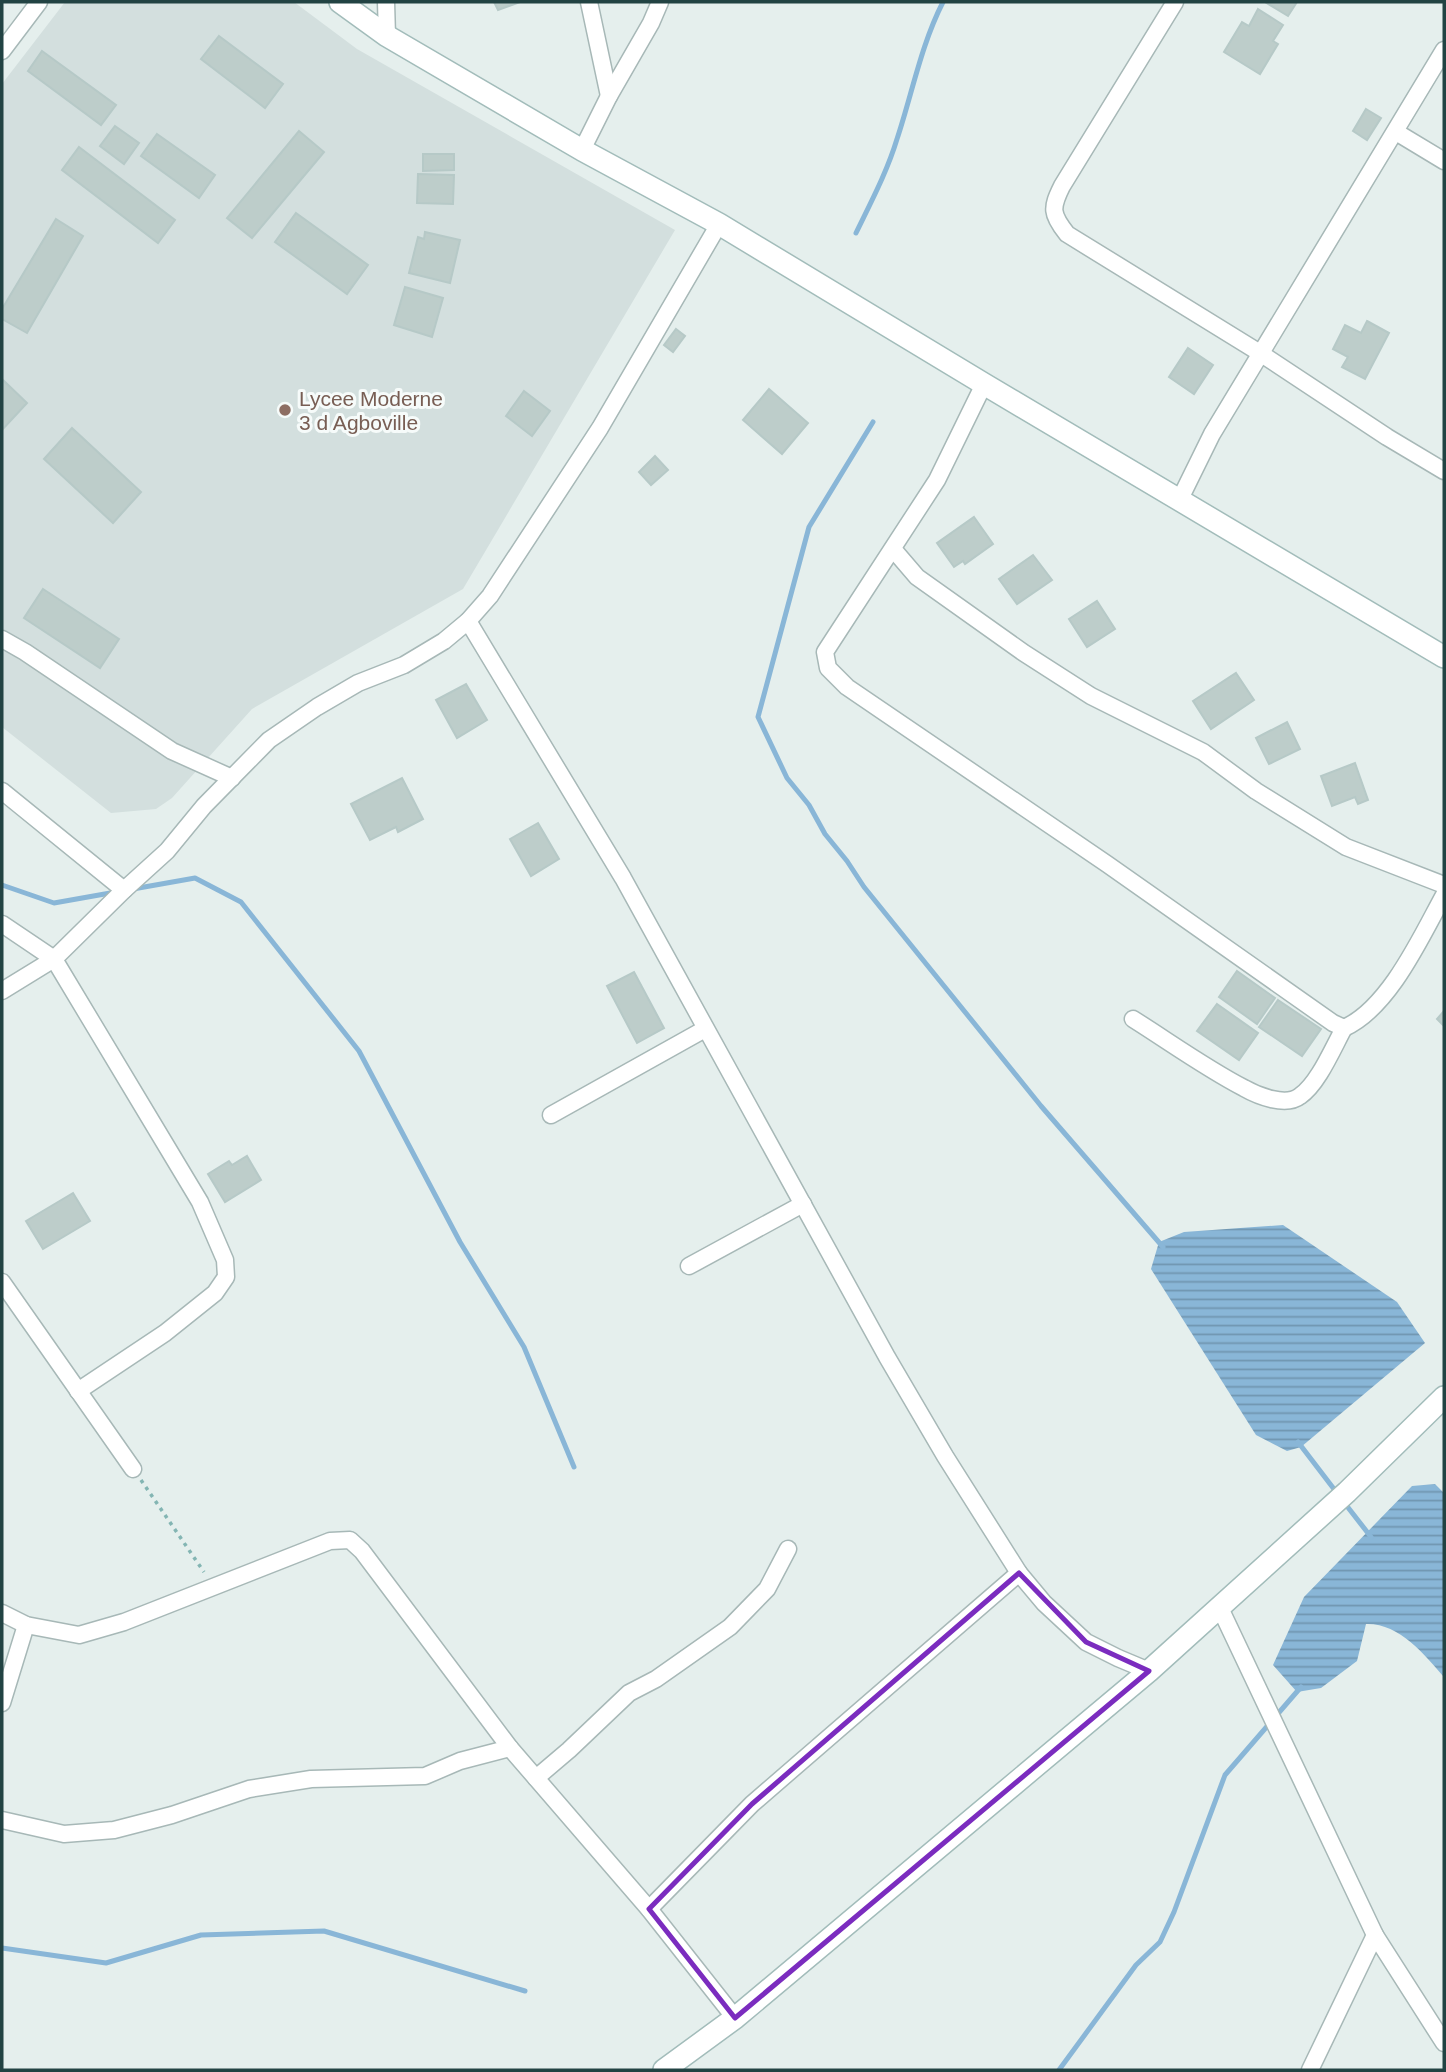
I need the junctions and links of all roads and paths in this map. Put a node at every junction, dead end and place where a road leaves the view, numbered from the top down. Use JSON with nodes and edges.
{"nodes":[{"id":1,"x":39,"y":2,"type":"edge"},
{"id":2,"x":340,"y":2,"type":"edge"},
{"id":3,"x":386,"y":2,"type":"edge"},
{"id":4,"x":589,"y":2,"type":"edge"},
{"id":5,"x":660,"y":2,"type":"edge"},
{"id":6,"x":1175,"y":2,"type":"edge"},
{"id":7,"x":387,"y":36,"type":"junction"},
{"id":8,"x":1444,"y":50,"type":"edge"},
{"id":9,"x":2,"y":51,"type":"edge"},
{"id":10,"x":609,"y":96,"type":"junction"},
{"id":11,"x":1396,"y":132,"type":"junction"},
{"id":12,"x":582,"y":150,"type":"junction"},
{"id":13,"x":1444,"y":162,"type":"edge"},
{"id":14,"x":719,"y":224,"type":"junction"},
{"id":15,"x":1260,"y":353,"type":"junction"},
{"id":16,"x":984,"y":384,"type":"junction"},
{"id":17,"x":1444,"y":471,"type":"edge"},
{"id":18,"x":1180,"y":499,"type":"junction"},
{"id":19,"x":892,"y":549,"type":"junction"},
{"id":20,"x":468,"y":621,"type":"junction"},
{"id":21,"x":2,"y":639,"type":"edge"},
{"id":22,"x":1444,"y":657,"type":"edge"},
{"id":23,"x":232,"y":778,"type":"junction"},
{"id":24,"x":2,"y":792,"type":"edge"},
{"id":25,"x":1444,"y":885,"type":"edge"},
{"id":26,"x":124,"y":890,"type":"junction"},
{"id":27,"x":1444,"y":895,"type":"edge"},
{"id":28,"x":2,"y":924,"type":"edge"},
{"id":29,"x":54,"y":959,"type":"junction"},
{"id":30,"x":2,"y":992,"type":"edge"},
{"id":31,"x":1133,"y":1019,"type":"dead end"},
{"id":32,"x":1344,"y":1028,"type":"junction"},
{"id":33,"x":705,"y":1029,"type":"junction"},
{"id":34,"x":551,"y":1115,"type":"dead end"},
{"id":35,"x":803,"y":1204,"type":"junction"},
{"id":36,"x":689,"y":1266,"type":"dead end"},
{"id":37,"x":2,"y":1282,"type":"edge"},
{"id":38,"x":78,"y":1391,"type":"junction"},
{"id":39,"x":1444,"y":1397,"type":"edge"},
{"id":40,"x":133,"y":1469,"type":"joint"},
{"id":41,"x":788,"y":1549,"type":"dead end"},
{"id":42,"x":1019,"y":1573,"type":"junction"},
{"id":43,"x":213,"y":1586,"type":"junction"},
{"id":44,"x":1220,"y":1608,"type":"junction"},
{"id":45,"x":2,"y":1613,"type":"edge"},
{"id":46,"x":26,"y":1626,"type":"junction"},
{"id":47,"x":1149,"y":1671,"type":"junction"},
{"id":48,"x":2,"y":1703,"type":"edge"},
{"id":49,"x":510,"y":1748,"type":"junction"},
{"id":50,"x":536,"y":1778,"type":"junction"},
{"id":51,"x":2,"y":1821,"type":"edge"},
{"id":52,"x":649,"y":1909,"type":"junction"},
{"id":53,"x":1375,"y":1936,"type":"junction"},
{"id":54,"x":735,"y":2018,"type":"junction"},
{"id":55,"x":1444,"y":2043,"type":"edge"},
{"id":56,"x":664,"y":2070,"type":"edge"},
{"id":57,"x":1310,"y":2070,"type":"edge"}],
"edges":[{"from":1,"to":9,"type":"street"},
{"from":2,"to":7,"type":"main road"},
{"from":3,"to":7,"type":"street"},
{"from":4,"to":10,"type":"street"},
{"from":5,"to":10,"type":"street"},
{"from":6,"to":15,"type":"street"},
{"from":7,"to":12,"type":"main road"},
{"from":8,"to":11,"type":"street"},
{"from":10,"to":12,"type":"street"},
{"from":11,"to":13,"type":"street"},
{"from":11,"to":15,"type":"street"},
{"from":12,"to":14,"type":"main road"},
{"from":14,"to":16,"type":"main road"},
{"from":14,"to":20,"type":"street"},
{"from":15,"to":17,"type":"street"},
{"from":15,"to":18,"type":"street"},
{"from":16,"to":18,"type":"main road"},
{"from":16,"to":19,"type":"street"},
{"from":18,"to":22,"type":"main road"},
{"from":19,"to":25,"type":"street"},
{"from":19,"to":32,"type":"street"},
{"from":20,"to":23,"type":"street"},
{"from":20,"to":33,"type":"street"},
{"from":21,"to":23,"type":"street"},
{"from":23,"to":26,"type":"street"},
{"from":24,"to":26,"type":"street"},
{"from":26,"to":29,"type":"street"},
{"from":27,"to":32,"type":"street"},
{"from":28,"to":29,"type":"street"},
{"from":29,"to":30,"type":"street"},
{"from":29,"to":38,"type":"street"},
{"from":31,"to":32,"type":"street"},
{"from":33,"to":34,"type":"street"},
{"from":33,"to":35,"type":"street"},
{"from":35,"to":36,"type":"street"},
{"from":35,"to":42,"type":"street"},
{"from":37,"to":38,"type":"street"},
{"from":38,"to":40,"type":"street"},
{"from":39,"to":44,"type":"main road"},
{"from":40,"to":43,"type":"path"},
{"from":41,"to":50,"type":"street"},
{"from":42,"to":47,"type":"street"},
{"from":42,"to":52,"type":"street"},
{"from":43,"to":46,"type":"street"},
{"from":43,"to":49,"type":"street"},
{"from":44,"to":47,"type":"main road"},
{"from":44,"to":53,"type":"street"},
{"from":45,"to":46,"type":"street"},
{"from":46,"to":48,"type":"street"},
{"from":47,"to":54,"type":"main road"},
{"from":49,"to":50,"type":"street"},
{"from":49,"to":51,"type":"street"},
{"from":50,"to":52,"type":"street"},
{"from":52,"to":54,"type":"street"},
{"from":53,"to":55,"type":"street"},
{"from":53,"to":57,"type":"street"},
{"from":54,"to":56,"type":"main road"}]}
